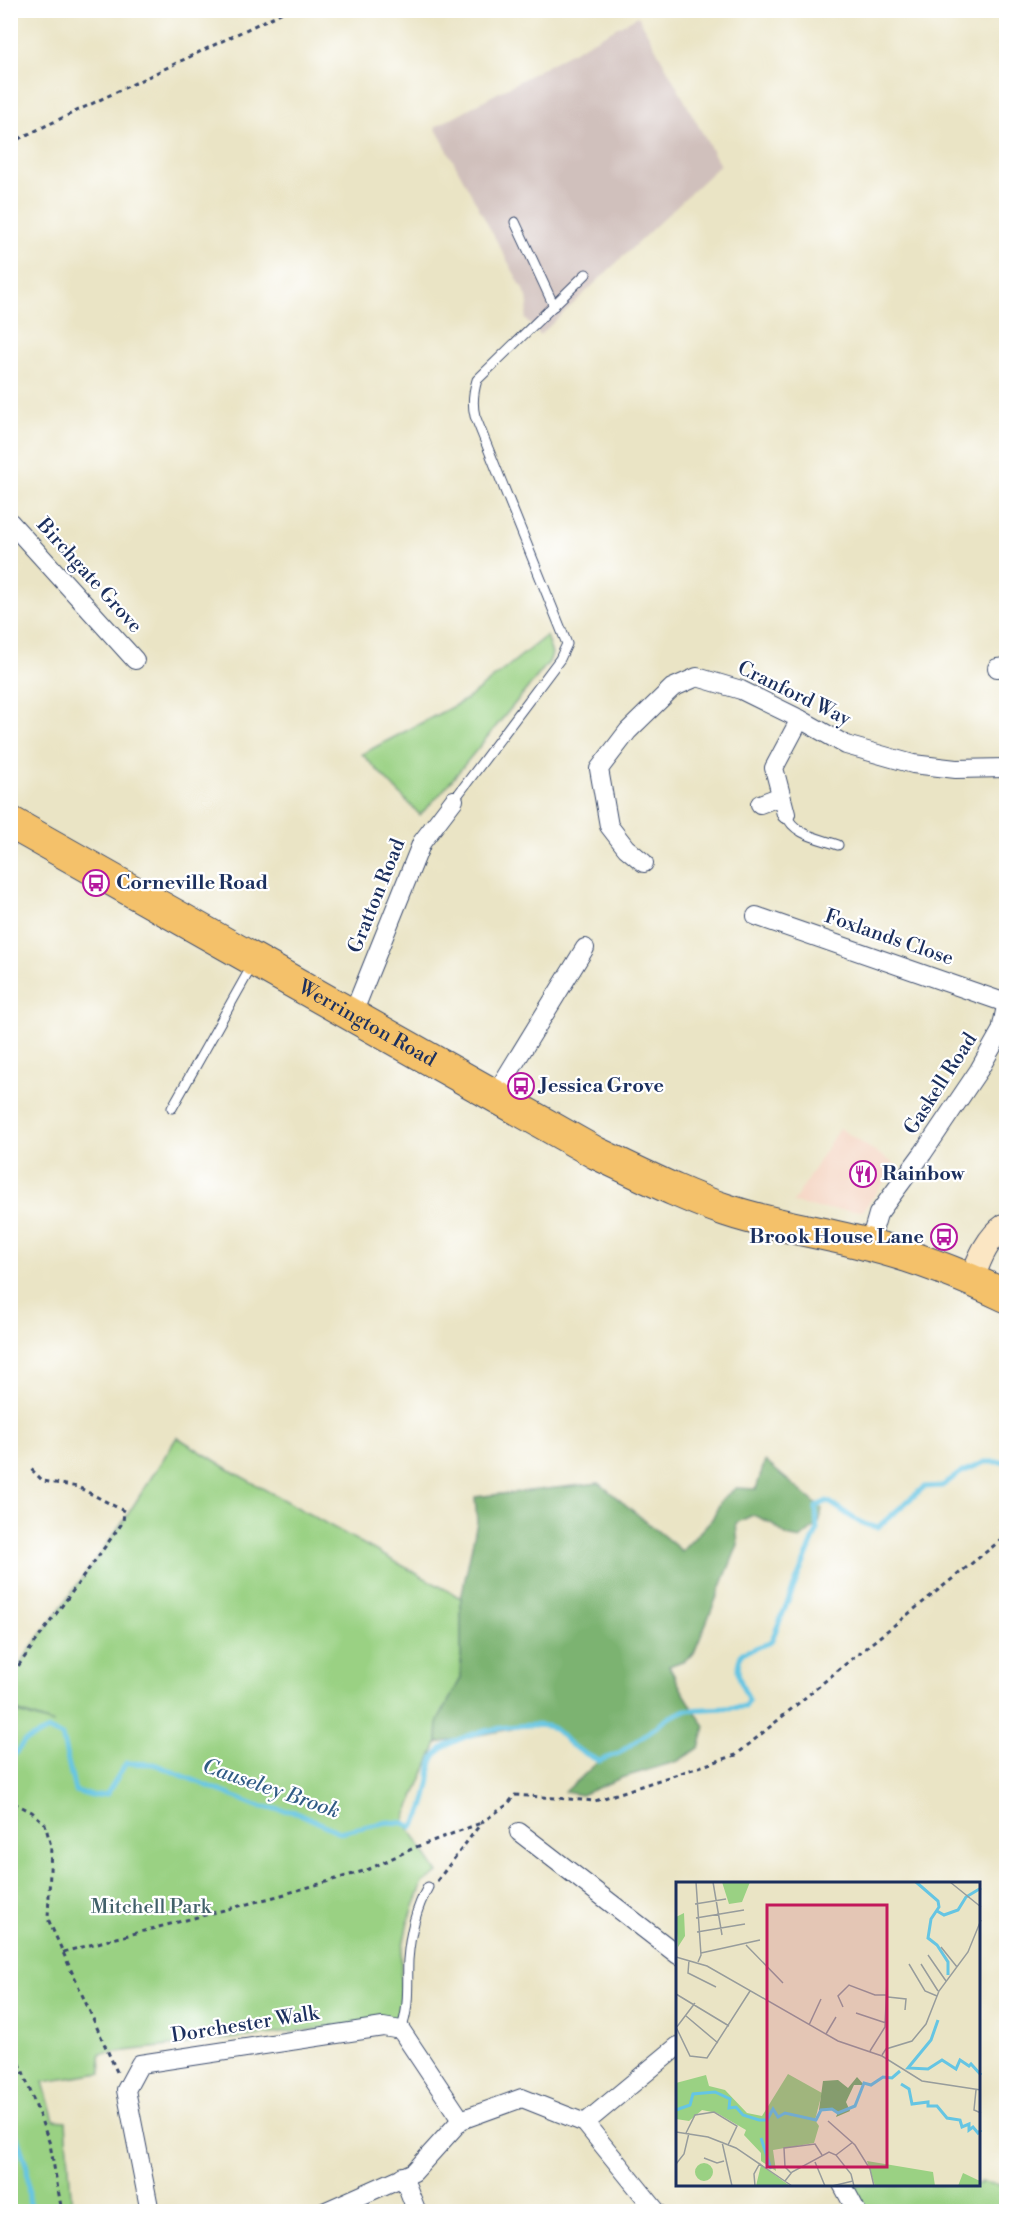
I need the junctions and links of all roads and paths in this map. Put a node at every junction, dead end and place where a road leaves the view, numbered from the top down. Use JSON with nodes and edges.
{"nodes":[{"id":1,"x":287,"y":10,"type":"edge"},
{"id":2,"x":10,"y":143,"type":"edge"},
{"id":3,"x":514,"y":222,"type":"dead end"},
{"id":4,"x":586,"y":274,"type":"dead end"},
{"id":5,"x":554,"y":306,"type":"junction"},
{"id":6,"x":10,"y":522,"type":"edge"},
{"id":7,"x":135,"y":660,"type":"dead end"},
{"id":8,"x":800,"y":719,"type":"junction"},
{"id":9,"x":1006,"y":768,"type":"edge"},
{"id":10,"x":781,"y":796,"type":"junction"},
{"id":11,"x":454,"y":800,"type":"joint"},
{"id":12,"x":760,"y":804,"type":"dead end"},
{"id":13,"x":786,"y":814,"type":"joint"},
{"id":14,"x":10,"y":822,"type":"edge"},
{"id":15,"x":838,"y":845,"type":"dead end"},
{"id":16,"x":644,"y":863,"type":"dead end"},
{"id":17,"x":756,"y":916,"type":"dead end"},
{"id":18,"x":585,"y":948,"type":"dead end"},
{"id":19,"x":254,"y":961,"type":"junction"},
{"id":20,"x":1006,"y":1004,"type":"edge"},
{"id":21,"x":352,"y":1016,"type":"junction"},
{"id":22,"x":495,"y":1095,"type":"junction"},
{"id":23,"x":172,"y":1108,"type":"dead end"},
{"id":24,"x":1006,"y":1225,"type":"edge"},
{"id":25,"x":869,"y":1245,"type":"junction"},
{"id":26,"x":972,"y":1279,"type":"junction"},
{"id":27,"x":1006,"y":1296,"type":"edge"},
{"id":28,"x":29,"y":1467,"type":"dead end"},
{"id":29,"x":1006,"y":1536,"type":"edge"},
{"id":30,"x":10,"y":1717,"type":"edge"},
{"id":31,"x":12,"y":1802,"type":"edge"},
{"id":32,"x":482,"y":1822,"type":"junction"},
{"id":33,"x":519,"y":1832,"type":"dead end"},
{"id":34,"x":10,"y":1880,"type":"edge"},
{"id":35,"x":428,"y":1887,"type":"joint"},
{"id":36,"x":63,"y":1952,"type":"junction"},
{"id":37,"x":676,"y":1953,"type":"edge"},
{"id":38,"x":10,"y":1992,"type":"edge"},
{"id":39,"x":401,"y":2030,"type":"junction"},
{"id":40,"x":676,"y":2048,"type":"edge"},
{"id":41,"x":126,"y":2090,"type":"junction"},
{"id":42,"x":461,"y":2120,"type":"junction"},
{"id":43,"x":585,"y":2123,"type":"junction"},
{"id":44,"x":403,"y":2176,"type":"junction"},
{"id":45,"x":843,"y":2186,"type":"edge"},
{"id":46,"x":62,"y":2211,"type":"edge"},
{"id":47,"x":150,"y":2211,"type":"edge"},
{"id":48,"x":324,"y":2211,"type":"edge"},
{"id":49,"x":417,"y":2211,"type":"edge"},
{"id":50,"x":657,"y":2211,"type":"edge"},
{"id":51,"x":857,"y":2211,"type":"edge"}],
"edges":[{"from":1,"to":2,"type":"path"},
{"from":3,"to":5,"type":"lane"},
{"from":4,"to":5,"type":"lane"},
{"from":5,"to":11,"type":"lane"},
{"from":6,"to":7,"type":"street","name":"Birchgate Grove"},
{"from":8,"to":9,"type":"street","name":"Cranford Way"},
{"from":8,"to":10,"type":"street"},
{"from":8,"to":16,"type":"street","name":"Cranford Way"},
{"from":10,"to":12,"type":"street"},
{"from":10,"to":13,"type":"street"},
{"from":11,"to":21,"type":"street","name":"Gratton Road"},
{"from":13,"to":15,"type":"lane"},
{"from":14,"to":19,"type":"highway","name":"Werrington Road"},
{"from":17,"to":20,"type":"street","name":"Foxlands Close"},
{"from":18,"to":22,"type":"street"},
{"from":19,"to":21,"type":"highway","name":"Werrington Road"},
{"from":19,"to":23,"type":"lane"},
{"from":20,"to":25,"type":"street","name":"Gaskell Road"},
{"from":21,"to":22,"type":"highway","name":"Werrington Road"},
{"from":22,"to":25,"type":"highway","name":"Werrington Road"},
{"from":24,"to":26,"type":"street"},
{"from":25,"to":26,"type":"highway","name":"Werrington Road"},
{"from":26,"to":27,"type":"highway","name":"Werrington Road"},
{"from":28,"to":30,"type":"path"},
{"from":29,"to":32,"type":"path"},
{"from":31,"to":34,"type":"path"},
{"from":31,"to":36,"type":"path"},
{"from":32,"to":35,"type":"path"},
{"from":32,"to":36,"type":"path"},
{"from":33,"to":37,"type":"street"},
{"from":35,"to":39,"type":"lane"},
{"from":36,"to":41,"type":"path"},
{"from":38,"to":46,"type":"path"},
{"from":39,"to":41,"type":"street","name":"Dorchester Walk"},
{"from":39,"to":42,"type":"street"},
{"from":40,"to":43,"type":"street"},
{"from":41,"to":47,"type":"street"},
{"from":42,"to":43,"type":"street"},
{"from":42,"to":44,"type":"street"},
{"from":43,"to":50,"type":"street"},
{"from":44,"to":48,"type":"street"},
{"from":44,"to":49,"type":"street"},
{"from":45,"to":51,"type":"street"}]}
